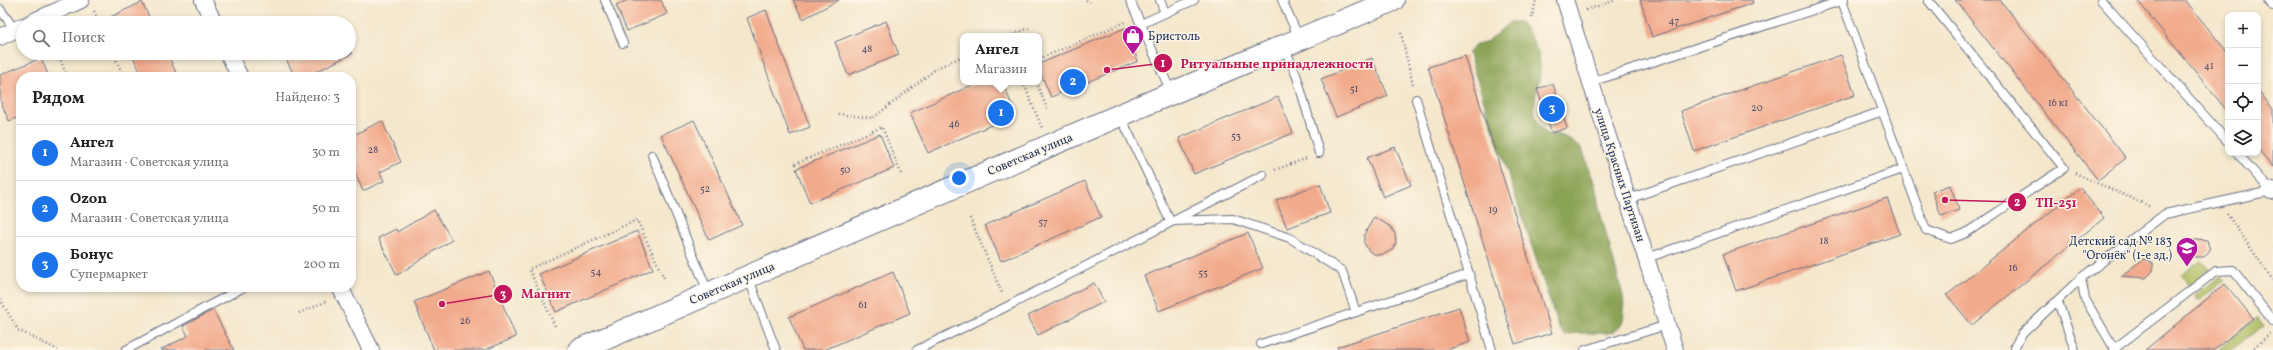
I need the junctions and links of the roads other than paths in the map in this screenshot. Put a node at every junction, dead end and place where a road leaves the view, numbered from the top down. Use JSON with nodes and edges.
{"nodes":[{"id":1,"x":81,"y":0,"type":"edge"},
{"id":2,"x":203,"y":0,"type":"edge"},
{"id":3,"x":605,"y":0,"type":"edge"},
{"id":4,"x":1130,"y":0,"type":"edge"},
{"id":5,"x":1160,"y":0,"type":"edge"},
{"id":6,"x":1194,"y":0,"type":"edge"},
{"id":7,"x":1282,"y":0,"type":"edge"},
{"id":8,"x":1393,"y":0,"type":"edge"},
{"id":9,"x":1565,"y":0,"type":"edge"},
{"id":10,"x":1843,"y":0,"type":"edge"},
{"id":11,"x":1928,"y":0,"type":"edge"},
{"id":12,"x":2101,"y":0,"type":"edge"},
{"id":13,"x":2268,"y":0,"type":"edge"},
{"id":14,"x":2273,"y":6,"type":"edge"},
{"id":15,"x":0,"y":9,"type":"edge"},
{"id":16,"x":1166,"y":13,"type":"junction"},
{"id":17,"x":46,"y":16,"type":"edge"},
{"id":18,"x":211,"y":16,"type":"edge"},
{"id":19,"x":1139,"y":20,"type":"junction"},
{"id":20,"x":16,"y":25,"type":"edge"},
{"id":21,"x":16,"y":29,"type":"edge"},
{"id":22,"x":0,"y":37,"type":"edge"},
{"id":23,"x":1291,"y":42,"type":"junction"},
{"id":24,"x":623,"y":43,"type":"dead end"},
{"id":25,"x":232,"y":60,"type":"edge"},
{"id":26,"x":238,"y":72,"type":"edge"},
{"id":27,"x":1591,"y":82,"type":"junction"},
{"id":28,"x":1172,"y":93,"type":"junction"},
{"id":29,"x":1416,"y":98,"type":"road end"},
{"id":30,"x":1883,"y":111,"type":"junction"},
{"id":31,"x":1120,"y":115,"type":"junction"},
{"id":32,"x":2225,"y":139,"type":"edge"},
{"id":33,"x":1319,"y":153,"type":"road end"},
{"id":34,"x":652,"y":154,"type":"dead end"},
{"id":35,"x":2240,"y":156,"type":"edge"},
{"id":36,"x":1903,"y":169,"type":"junction"},
{"id":37,"x":1263,"y":175,"type":"road end"},
{"id":38,"x":2272,"y":190,"type":"edge"},
{"id":39,"x":1628,"y":199,"type":"junction"},
{"id":40,"x":1170,"y":221,"type":"junction"},
{"id":41,"x":1647,"y":258,"type":"junction"},
{"id":42,"x":1469,"y":274,"type":"junction"},
{"id":43,"x":747,"y":276,"type":"junction"},
{"id":44,"x":2081,"y":278,"type":"junction"},
{"id":45,"x":235,"y":292,"type":"edge"},
{"id":46,"x":342,"y":292,"type":"edge"},
{"id":47,"x":708,"y":293,"type":"junction"},
{"id":48,"x":2058,"y":302,"type":"junction"},
{"id":49,"x":1356,"y":312,"type":"junction"},
{"id":50,"x":2273,"y":321,"type":"edge"},
{"id":51,"x":1667,"y":325,"type":"junction"},
{"id":52,"x":1261,"y":344,"type":"dead end"},
{"id":53,"x":126,"y":350,"type":"edge"},
{"id":54,"x":371,"y":350,"type":"edge"},
{"id":55,"x":579,"y":350,"type":"edge"},
{"id":56,"x":776,"y":350,"type":"edge"},
{"id":57,"x":917,"y":350,"type":"edge"},
{"id":58,"x":1492,"y":350,"type":"edge"},
{"id":59,"x":1585,"y":350,"type":"edge"},
{"id":60,"x":1675,"y":350,"type":"edge"},
{"id":61,"x":2015,"y":350,"type":"edge"},
{"id":62,"x":2075,"y":350,"type":"edge"},
{"id":63,"x":2115,"y":350,"type":"edge"}],
"edges":[{"from":1,"to":17,"type":"street"},
{"from":2,"to":18,"type":"street"},
{"from":3,"to":24,"type":"lane"},
{"from":4,"to":19,"type":"lane"},
{"from":5,"to":16,"type":"lane"},
{"from":6,"to":16,"type":"lane"},
{"from":7,"to":23,"type":"lane"},
{"from":8,"to":23,"type":"main road","name":"Советская улица"},
{"from":9,"to":27,"type":"street","name":"улица Красных Партизан"},
{"from":10,"to":27,"type":"lane"},
{"from":10,"to":30,"type":"lane"},
{"from":11,"to":36,"type":"lane"},
{"from":12,"to":32,"type":"lane"},
{"from":13,"to":14,"type":"lane"},
{"from":15,"to":20,"type":"lane"},
{"from":16,"to":19,"type":"lane"},
{"from":19,"to":28,"type":"lane"},
{"from":21,"to":22,"type":"street"},
{"from":23,"to":28,"type":"main road","name":"Советская улица"},
{"from":23,"to":33,"type":"lane"},
{"from":25,"to":26,"type":"street"},
{"from":27,"to":39,"type":"street","name":"улица Красных Партизан"},
{"from":28,"to":31,"type":"main road","name":"Советская улица"},
{"from":29,"to":42,"type":"lane"},
{"from":30,"to":36,"type":"lane"},
{"from":30,"to":39,"type":"lane"},
{"from":31,"to":40,"type":"lane"},
{"from":31,"to":43,"type":"main road","name":"Советская улица"},
{"from":34,"to":47,"type":"lane"},
{"from":35,"to":38,"type":"lane"},
{"from":36,"to":41,"type":"lane"},
{"from":37,"to":40,"type":"lane"},
{"from":38,"to":44,"type":"lane"},
{"from":39,"to":41,"type":"street","name":"улица Красных Партизан"},
{"from":40,"to":49,"type":"lane"},
{"from":40,"to":57,"type":"lane"},
{"from":41,"to":51,"type":"street","name":"улица Красных Партизан"},
{"from":42,"to":49,"type":"lane"},
{"from":42,"to":58,"type":"lane"},
{"from":43,"to":47,"type":"main road","name":"Советская улица"},
{"from":43,"to":56,"type":"lane"},
{"from":44,"to":48,"type":"lane"},
{"from":44,"to":63,"type":"lane"},
{"from":45,"to":53,"type":"lane"},
{"from":46,"to":54,"type":"street"},
{"from":47,"to":55,"type":"main road","name":"Советская улица"},
{"from":48,"to":61,"type":"lane"},
{"from":48,"to":62,"type":"lane"},
{"from":49,"to":52,"type":"lane"},
{"from":50,"to":63,"type":"lane"},
{"from":51,"to":59,"type":"lane"},
{"from":51,"to":60,"type":"street","name":"улица Красных Партизан"}]}
